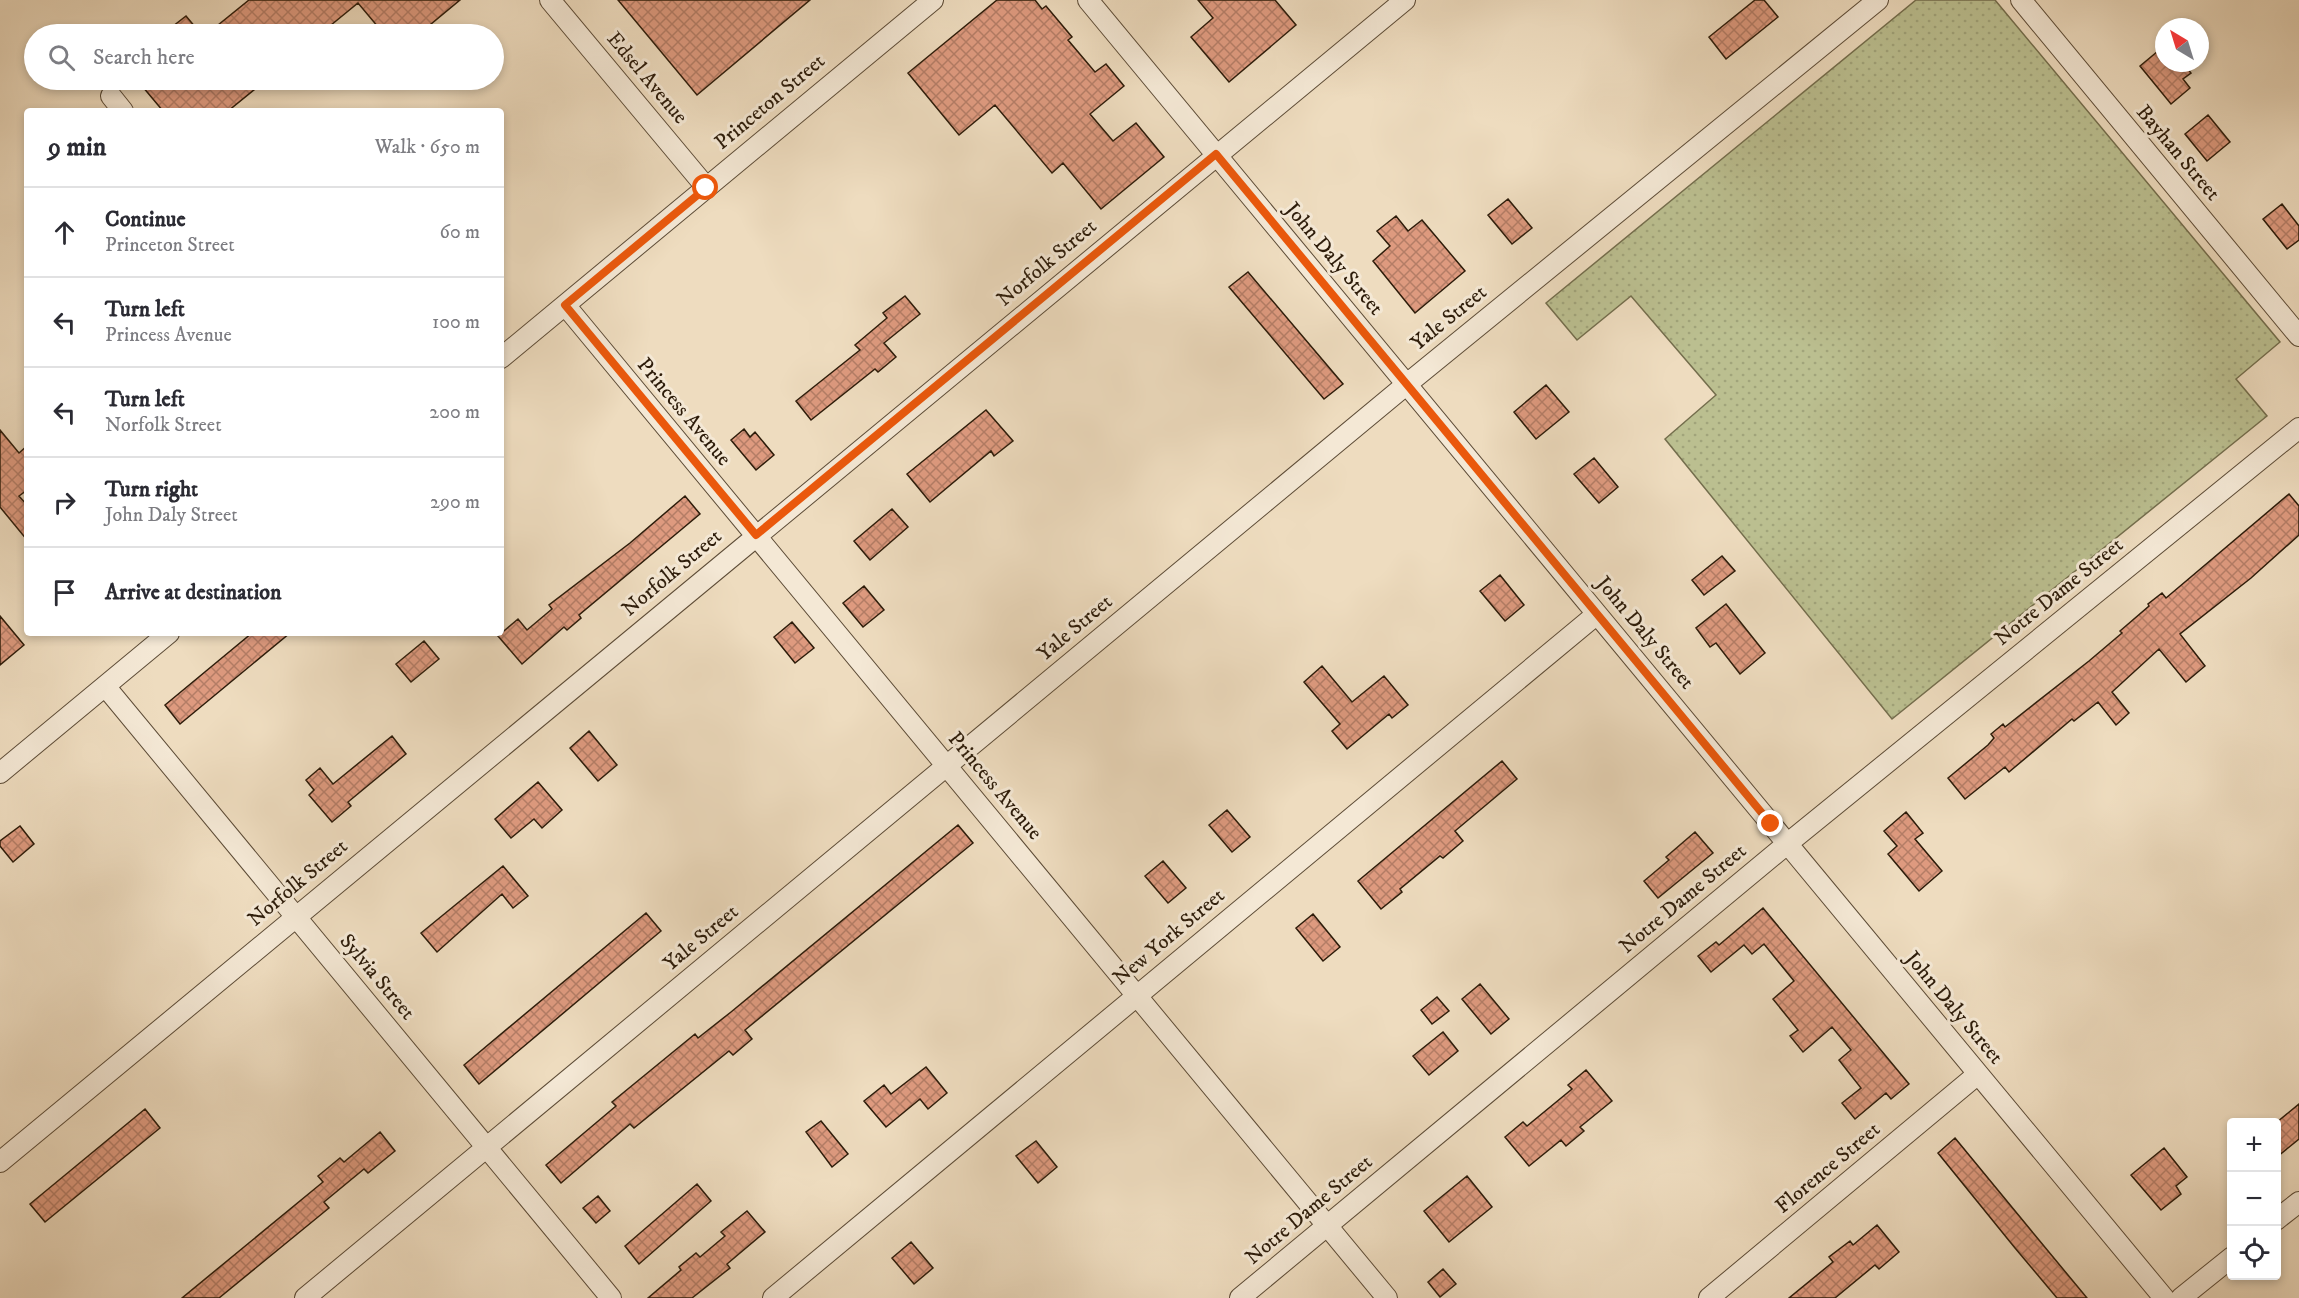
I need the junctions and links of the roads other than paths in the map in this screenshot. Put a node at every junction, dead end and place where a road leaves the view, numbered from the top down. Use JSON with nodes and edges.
{"nodes":[{"id":1,"x":550,"y":0,"type":"edge"},
{"id":2,"x":933,"y":0,"type":"edge"},
{"id":3,"x":1088,"y":0,"type":"edge"},
{"id":4,"x":1405,"y":0,"type":"edge"},
{"id":5,"x":1878,"y":0,"type":"edge"},
{"id":6,"x":2021,"y":0,"type":"edge"},
{"id":7,"x":1216,"y":154,"type":"junction"},
{"id":8,"x":706,"y":188,"type":"junction"},
{"id":9,"x":565,"y":305,"type":"junction"},
{"id":10,"x":2299,"y":336,"type":"edge"},
{"id":11,"x":504,"y":356,"type":"edge"},
{"id":12,"x":1407,"y":384,"type":"junction"},
{"id":13,"x":2299,"y":428,"type":"edge"},
{"id":14,"x":756,"y":535,"type":"junction"},
{"id":15,"x":1597,"y":614,"type":"junction"},
{"id":16,"x":165,"y":636,"type":"edge"},
{"id":17,"x":105,"y":686,"type":"junction"},
{"id":18,"x":947,"y":766,"type":"junction"},
{"id":19,"x":0,"y":774,"type":"edge"},
{"id":20,"x":1787,"y":844,"type":"junction"},
{"id":21,"x":296,"y":917,"type":"junction"},
{"id":22,"x":1137,"y":995,"type":"junction"},
{"id":23,"x":1978,"y":1074,"type":"junction"},
{"id":24,"x":487,"y":1147,"type":"junction"},
{"id":25,"x":0,"y":1162,"type":"edge"},
{"id":26,"x":2299,"y":1202,"type":"edge"},
{"id":27,"x":2281,"y":1217,"type":"edge"},
{"id":28,"x":1327,"y":1226,"type":"junction"},
{"id":29,"x":2227,"y":1261,"type":"edge"},
{"id":30,"x":305,"y":1298,"type":"edge"},
{"id":31,"x":611,"y":1298,"type":"edge"},
{"id":32,"x":772,"y":1298,"type":"edge"},
{"id":33,"x":1240,"y":1298,"type":"edge"},
{"id":34,"x":1387,"y":1298,"type":"edge"},
{"id":35,"x":1709,"y":1298,"type":"edge"},
{"id":36,"x":2164,"y":1298,"type":"edge"},
{"id":37,"x":2181,"y":1298,"type":"edge"}],
"edges":[{"from":1,"to":8,"type":"street","name":"Edsel Avenue"},
{"from":2,"to":8,"type":"street","name":"Princeton Street"},
{"from":3,"to":7,"type":"street","name":"John Daly Street"},
{"from":4,"to":7,"type":"street","name":"Norfolk Street"},
{"from":5,"to":12,"type":"street","name":"Yale Street"},
{"from":6,"to":10,"type":"street","name":"Bayhan Street"},
{"from":7,"to":12,"type":"street","name":"John Daly Street"},
{"from":7,"to":14,"type":"street","name":"Norfolk Street"},
{"from":8,"to":9,"type":"street","name":"Princeton Street"},
{"from":9,"to":11,"type":"street","name":"Princeton Street"},
{"from":9,"to":14,"type":"street","name":"Princess Avenue"},
{"from":12,"to":15,"type":"street","name":"John Daly Street"},
{"from":12,"to":18,"type":"street","name":"Yale Street"},
{"from":13,"to":20,"type":"street","name":"Notre Dame Street"},
{"from":14,"to":18,"type":"street","name":"Princess Avenue"},
{"from":14,"to":21,"type":"street","name":"Norfolk Street"},
{"from":15,"to":20,"type":"street","name":"John Daly Street"},
{"from":15,"to":22,"type":"street","name":"New York Street"},
{"from":16,"to":17,"type":"street"},
{"from":17,"to":19,"type":"street"},
{"from":17,"to":21,"type":"street","name":"Sylvia Street"},
{"from":18,"to":22,"type":"street","name":"Princess Avenue"},
{"from":18,"to":24,"type":"street","name":"Yale Street"},
{"from":20,"to":23,"type":"street","name":"John Daly Street"},
{"from":20,"to":28,"type":"street","name":"Notre Dame Street"},
{"from":21,"to":24,"type":"street","name":"Sylvia Street"},
{"from":21,"to":25,"type":"street","name":"Norfolk Street"},
{"from":22,"to":28,"type":"street","name":"Princess Avenue"},
{"from":22,"to":32,"type":"street","name":"New York Street"},
{"from":23,"to":35,"type":"street","name":"Florence Street"},
{"from":23,"to":36,"type":"street","name":"John Daly Street"},
{"from":24,"to":30,"type":"street","name":"Yale Street"},
{"from":24,"to":31,"type":"street","name":"Sylvia Street"},
{"from":26,"to":27,"type":"street"},
{"from":28,"to":33,"type":"street","name":"Notre Dame Street"},
{"from":28,"to":34,"type":"street","name":"Princess Avenue"},
{"from":29,"to":37,"type":"street"}]}
